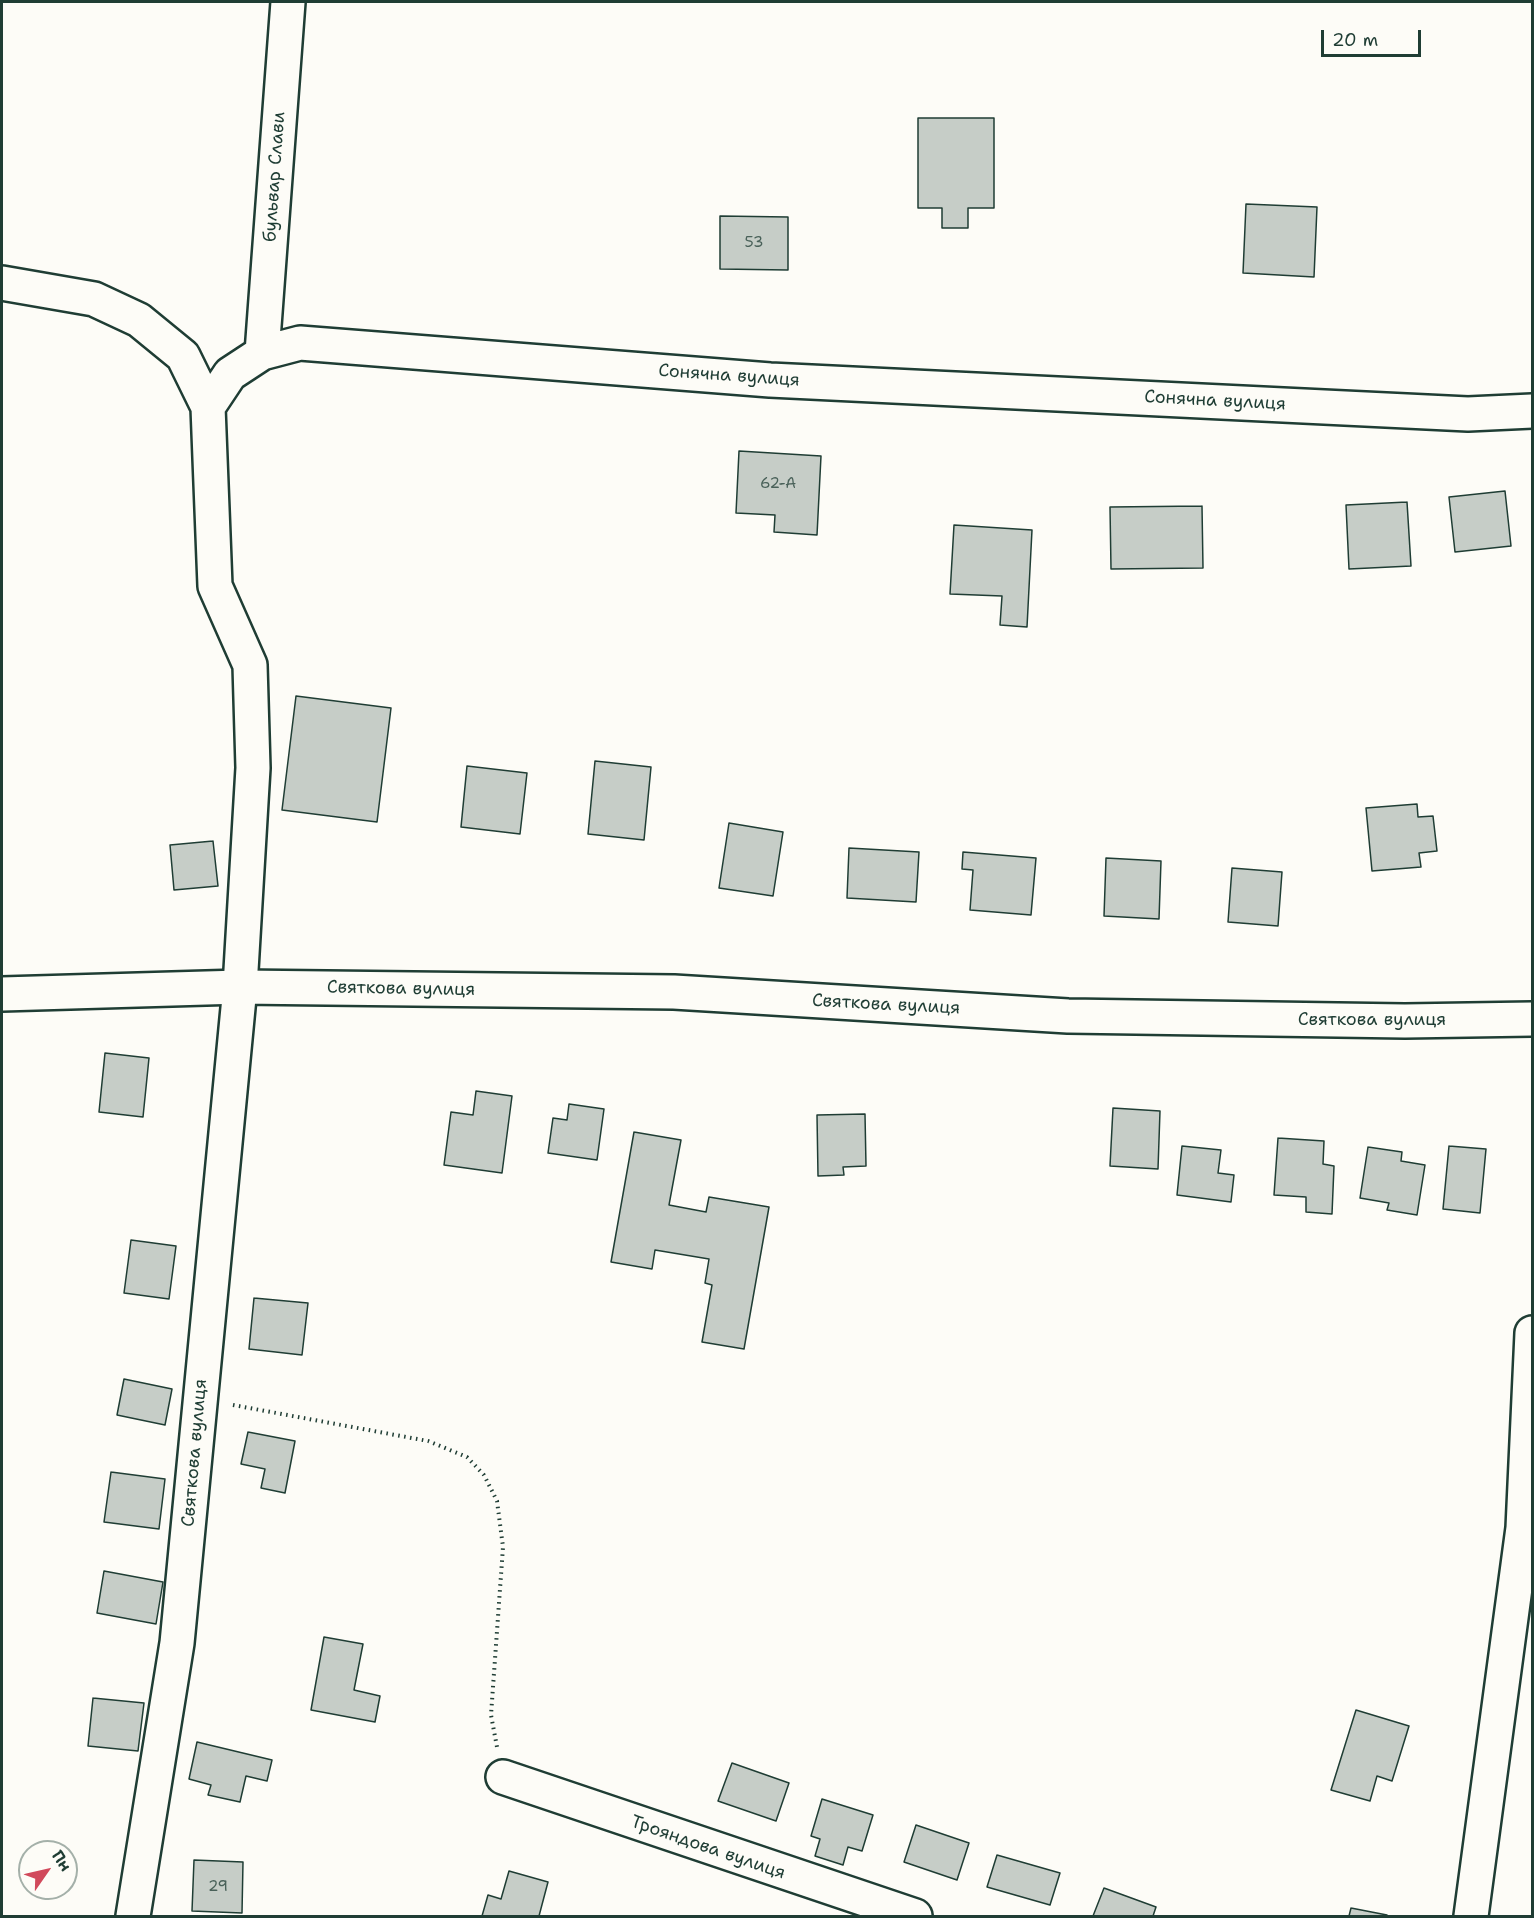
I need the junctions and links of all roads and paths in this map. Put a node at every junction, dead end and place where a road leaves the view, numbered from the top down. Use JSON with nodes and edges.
{"nodes":[{"id":1,"x":288,"y":2,"type":"edge"},
{"id":2,"x":2,"y":283,"type":"edge"},
{"id":3,"x":262,"y":353,"type":"junction"},
{"id":4,"x":207,"y":406,"type":"junction"},
{"id":5,"x":1533,"y":411,"type":"edge"},
{"id":6,"x":240,"y":987,"type":"junction"},
{"id":7,"x":2,"y":994,"type":"edge"},
{"id":8,"x":1533,"y":1019,"type":"edge"},
{"id":9,"x":1533,"y":1333,"type":"edge"},
{"id":10,"x":200,"y":1398,"type":"junction"},
{"id":11,"x":502,"y":1777,"type":"joint"},
{"id":12,"x":133,"y":1917,"type":"edge"},
{"id":13,"x":915,"y":1917,"type":"edge"},
{"id":14,"x":1471,"y":1917,"type":"edge"}],
"edges":[{"from":1,"to":3,"type":"street","name":"бульвар Слави"},
{"from":2,"to":4,"type":"street"},
{"from":3,"to":4,"type":"street","name":"Сонячна вулиця"},
{"from":3,"to":5,"type":"street","name":"Сонячна вулиця"},
{"from":4,"to":6,"type":"street"},
{"from":6,"to":7,"type":"street","name":"Святкова вулиця"},
{"from":6,"to":8,"type":"street","name":"Святкова вулиця"},
{"from":6,"to":10,"type":"street","name":"Святкова вулиця"},
{"from":9,"to":14,"type":"street"},
{"from":10,"to":11,"type":"path"},
{"from":10,"to":12,"type":"street","name":"Святкова вулиця"},
{"from":11,"to":13,"type":"street","name":"Трояндова вулиця"}]}
